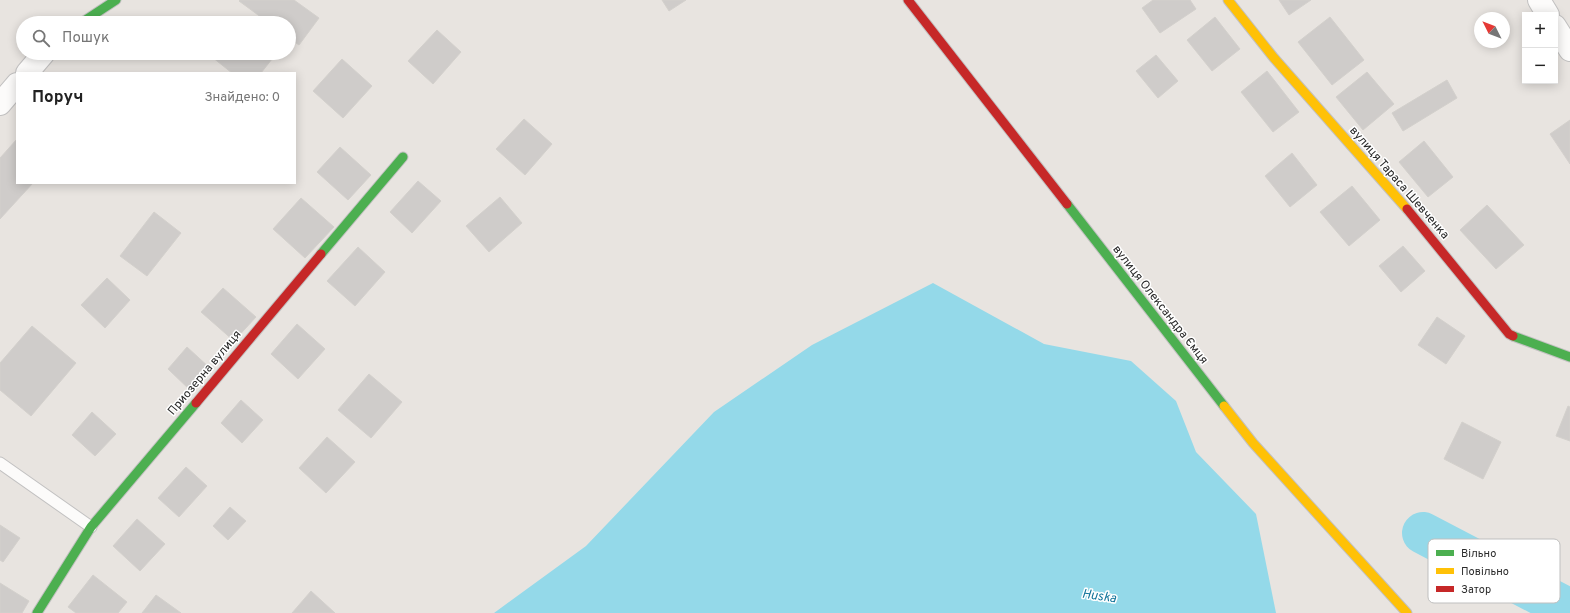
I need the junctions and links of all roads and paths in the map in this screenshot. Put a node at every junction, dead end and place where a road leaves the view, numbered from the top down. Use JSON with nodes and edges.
{"nodes":[{"id":1,"x":116,"y":0,"type":"edge"},
{"id":2,"x":908,"y":0,"type":"edge"},
{"id":3,"x":1228,"y":0,"type":"edge"},
{"id":4,"x":1539,"y":0,"type":"edge"},
{"id":5,"x":1546,"y":12,"type":"edge"},
{"id":6,"x":92,"y":16,"type":"edge"},
{"id":7,"x":1558,"y":31,"type":"edge"},
{"id":8,"x":1570,"y":50,"type":"edge"},
{"id":9,"x":38,"y":60,"type":"edge"},
{"id":10,"x":28,"y":72,"type":"edge"},
{"id":11,"x":16,"y":85,"type":"edge"},
{"id":12,"x":0,"y":104,"type":"edge"},
{"id":13,"x":403,"y":157,"type":"dead end"},
{"id":14,"x":1570,"y":357,"type":"edge"},
{"id":15,"x":0,"y":463,"type":"edge"},
{"id":16,"x":91,"y":528,"type":"junction"},
{"id":17,"x":37,"y":613,"type":"edge"},
{"id":18,"x":1407,"y":613,"type":"edge"}],
"edges":[{"from":1,"to":6,"type":"street"},
{"from":2,"to":18,"type":"street","name":"вулиця Олександра Ємця"},
{"from":3,"to":14,"type":"street","name":"вулиця Тараса Шевченка"},
{"from":4,"to":5,"type":"street"},
{"from":7,"to":8,"type":"street"},
{"from":9,"to":10,"type":"street"},
{"from":11,"to":12,"type":"street"},
{"from":13,"to":16,"type":"street","name":"Приозерна вулиця"},
{"from":15,"to":16,"type":"lane"},
{"from":16,"to":17,"type":"street","name":"Приозерна вулиця"}]}
